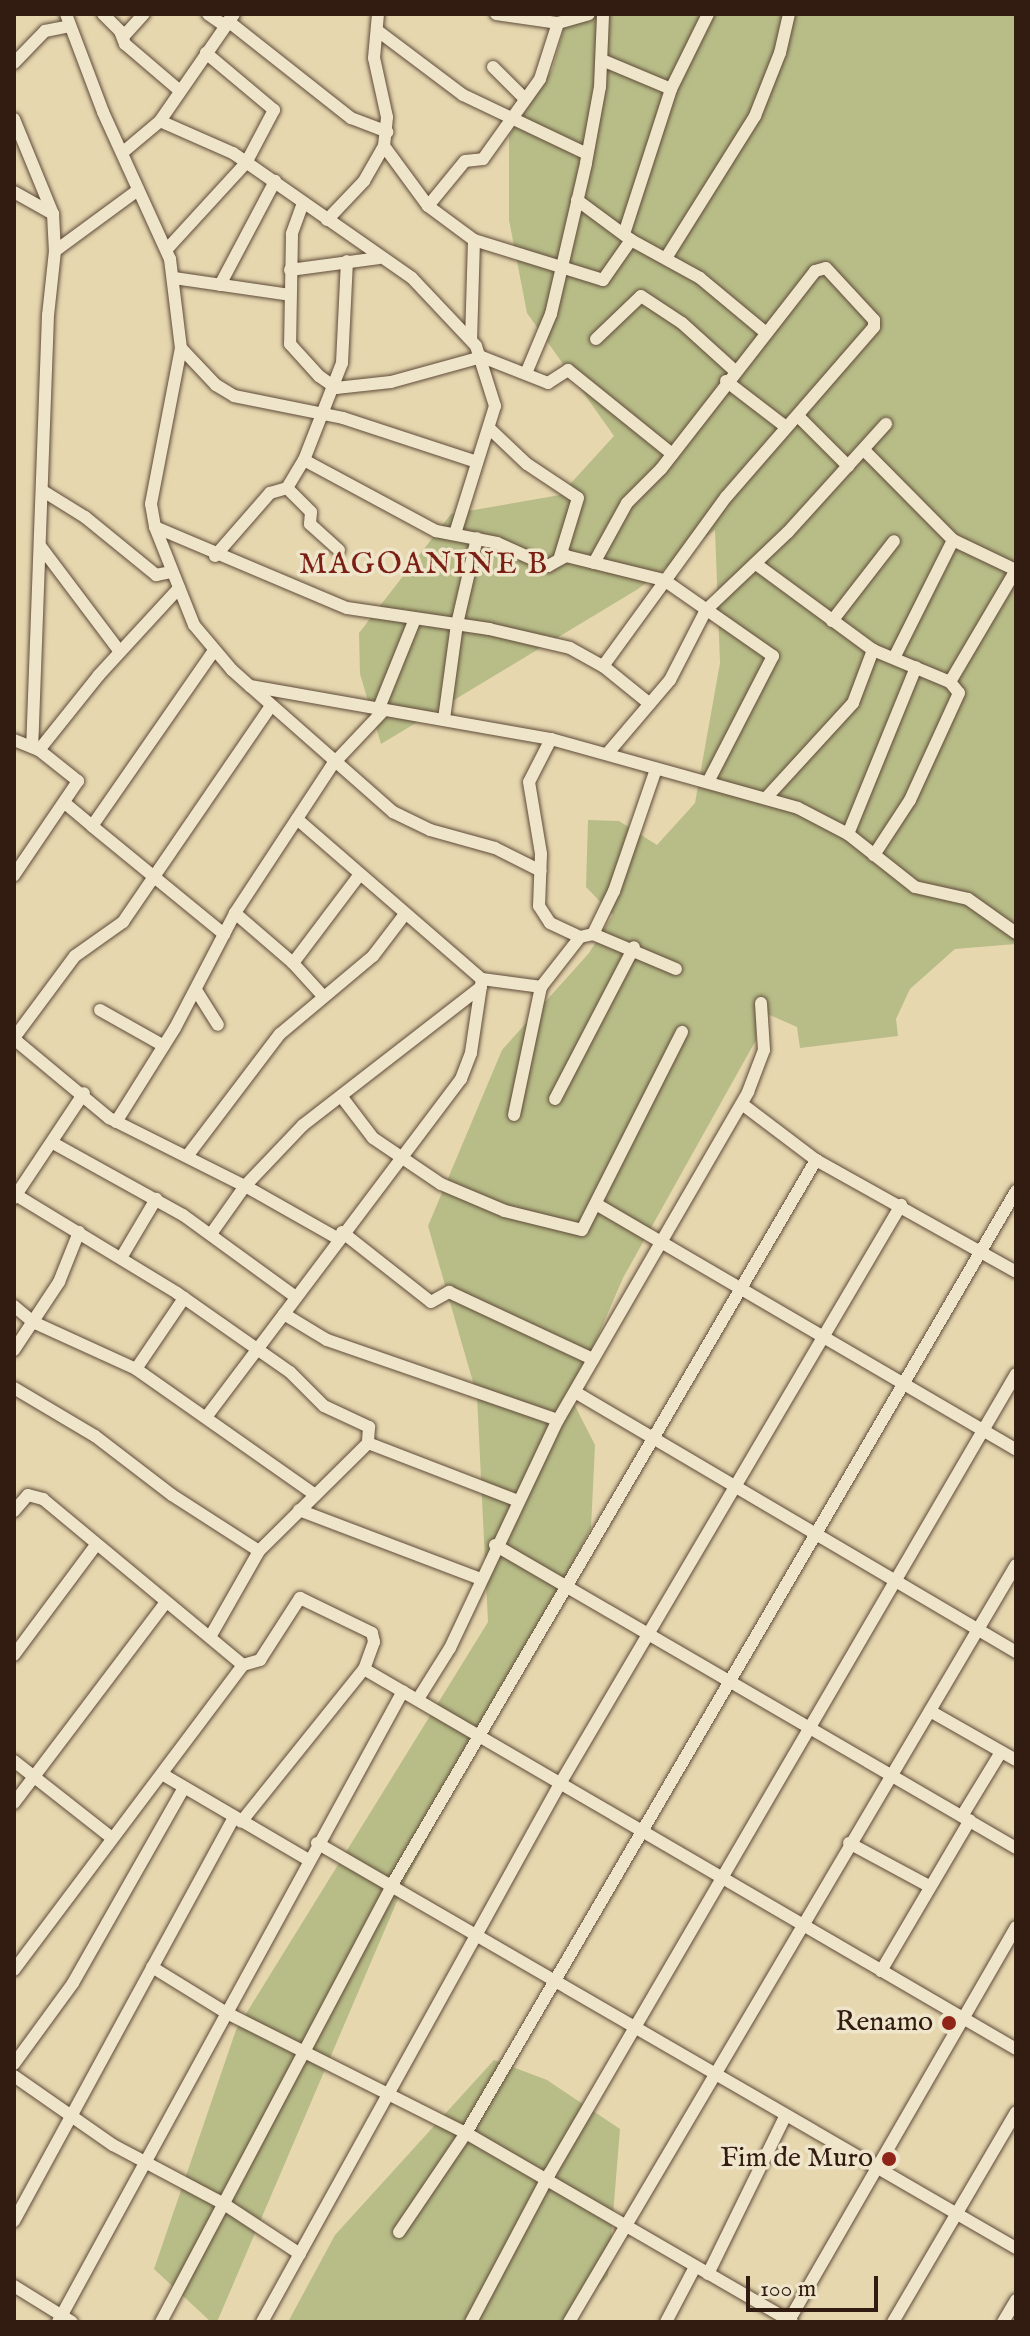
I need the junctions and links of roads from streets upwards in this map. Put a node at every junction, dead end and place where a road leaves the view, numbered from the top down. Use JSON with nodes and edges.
{"nodes":[{"id":1,"x":103,"y":14,"type":"edge"},
{"id":2,"x":144,"y":14,"type":"edge"},
{"id":3,"x":208,"y":14,"type":"edge"},
{"id":4,"x":378,"y":14,"type":"edge"},
{"id":5,"x":496,"y":14,"type":"edge"},
{"id":6,"x":589,"y":14,"type":"edge"},
{"id":7,"x":603,"y":14,"type":"edge"},
{"id":8,"x":708,"y":14,"type":"edge"},
{"id":9,"x":789,"y":14,"type":"edge"},
{"id":10,"x":68,"y":20,"type":"edge"},
{"id":11,"x":229,"y":20,"type":"edge"},
{"id":12,"x":558,"y":23,"type":"junction"},
{"id":13,"x":378,"y":31,"type":"junction"},
{"id":14,"x":123,"y":37,"type":"junction"},
{"id":15,"x":206,"y":53,"type":"junction"},
{"id":16,"x":602,"y":60,"type":"junction"},
{"id":17,"x":14,"y":63,"type":"edge"},
{"id":18,"x":493,"y":67,"type":"dead end"},
{"id":19,"x":671,"y":89,"type":"junction"},
{"id":20,"x":180,"y":91,"type":"junction"},
{"id":21,"x":525,"y":99,"type":"junction"},
{"id":22,"x":512,"y":116,"type":"junction"},
{"id":23,"x":14,"y":119,"type":"edge"},
{"id":24,"x":160,"y":121,"type":"junction"},
{"id":25,"x":387,"y":132,"type":"junction"},
{"id":26,"x":384,"y":146,"type":"junction"},
{"id":27,"x":122,"y":153,"type":"junction"},
{"id":28,"x":587,"y":154,"type":"junction"},
{"id":29,"x":246,"y":163,"type":"junction"},
{"id":30,"x":275,"y":181,"type":"junction"},
{"id":31,"x":138,"y":190,"type":"junction"},
{"id":32,"x":14,"y":192,"type":"edge"},
{"id":33,"x":577,"y":200,"type":"junction"},
{"id":34,"x":303,"y":203,"type":"junction"},
{"id":35,"x":428,"y":206,"type":"junction"},
{"id":36,"x":53,"y":214,"type":"junction"},
{"id":37,"x":327,"y":220,"type":"junction"},
{"id":38,"x":628,"y":237,"type":"junction"},
{"id":39,"x":474,"y":240,"type":"junction"},
{"id":40,"x":168,"y":248,"type":"junction"},
{"id":41,"x":55,"y":251,"type":"junction"},
{"id":42,"x":379,"y":258,"type":"junction"},
{"id":43,"x":666,"y":258,"type":"junction"},
{"id":44,"x":347,"y":261,"type":"junction"},
{"id":45,"x":561,"y":264,"type":"junction"},
{"id":46,"x":290,"y":270,"type":"junction"},
{"id":47,"x":174,"y":278,"type":"junction"},
{"id":48,"x":220,"y":285,"type":"junction"},
{"id":49,"x":290,"y":295,"type":"junction"},
{"id":50,"x":765,"y":332,"type":"junction"},
{"id":51,"x":471,"y":339,"type":"junction"},
{"id":52,"x":596,"y":339,"type":"dead end"},
{"id":53,"x":181,"y":348,"type":"junction"},
{"id":54,"x":482,"y":357,"type":"junction"},
{"id":55,"x":527,"y":371,"type":"junction"},
{"id":56,"x":730,"y":375,"type":"junction"},
{"id":57,"x":336,"y":388,"type":"junction"},
{"id":58,"x":324,"y":413,"type":"junction"},
{"id":59,"x":798,"y":416,"type":"junction"},
{"id":60,"x":886,"y":424,"type":"dead end"},
{"id":61,"x":786,"y":427,"type":"junction"},
{"id":62,"x":489,"y":428,"type":"junction"},
{"id":63,"x":864,"y":450,"type":"junction"},
{"id":64,"x":672,"y":454,"type":"junction"},
{"id":65,"x":304,"y":460,"type":"junction"},
{"id":66,"x":477,"y":462,"type":"junction"},
{"id":67,"x":848,"y":466,"type":"junction"},
{"id":68,"x":287,"y":488,"type":"junction"},
{"id":69,"x":43,"y":491,"type":"junction"},
{"id":70,"x":155,"y":527,"type":"junction"},
{"id":71,"x":455,"y":534,"type":"junction"},
{"id":72,"x":477,"y":538,"type":"junction"},
{"id":73,"x":953,"y":540,"type":"junction"},
{"id":74,"x":894,"y":541,"type":"dead end"},
{"id":75,"x":41,"y":547,"type":"junction"},
{"id":76,"x":339,"y":550,"type":"dead end"},
{"id":77,"x":215,"y":556,"type":"junction"},
{"id":78,"x":560,"y":557,"type":"junction"},
{"id":79,"x":594,"y":563,"type":"junction"},
{"id":80,"x":756,"y":564,"type":"junction"},
{"id":81,"x":1016,"y":570,"type":"edge"},
{"id":82,"x":172,"y":572,"type":"junction"},
{"id":83,"x":664,"y":580,"type":"junction"},
{"id":84,"x":179,"y":588,"type":"junction"},
{"id":85,"x":706,"y":610,"type":"junction"},
{"id":86,"x":415,"y":619,"type":"junction"},
{"id":87,"x":832,"y":621,"type":"junction"},
{"id":88,"x":457,"y":624,"type":"junction"},
{"id":89,"x":873,"y":650,"type":"junction"},
{"id":90,"x":120,"y":652,"type":"junction"},
{"id":91,"x":213,"y":652,"type":"junction"},
{"id":92,"x":894,"y":658,"type":"junction"},
{"id":93,"x":603,"y":666,"type":"junction"},
{"id":94,"x":916,"y":667,"type":"junction"},
{"id":95,"x":950,"y":682,"type":"junction"},
{"id":96,"x":250,"y":686,"type":"junction"},
{"id":97,"x":650,"y":704,"type":"junction"},
{"id":98,"x":271,"y":706,"type":"junction"},
{"id":99,"x":382,"y":709,"type":"junction"},
{"id":100,"x":444,"y":719,"type":"junction"},
{"id":101,"x":551,"y":739,"type":"junction"},
{"id":102,"x":14,"y":740,"type":"edge"},
{"id":103,"x":35,"y":749,"type":"junction"},
{"id":104,"x":607,"y":754,"type":"junction"},
{"id":105,"x":333,"y":764,"type":"junction"},
{"id":106,"x":656,"y":769,"type":"junction"},
{"id":107,"x":708,"y":782,"type":"junction"},
{"id":108,"x":766,"y":798,"type":"junction"},
{"id":109,"x":66,"y":804,"type":"junction"},
{"id":110,"x":297,"y":819,"type":"junction"},
{"id":111,"x":92,"y":826,"type":"junction"},
{"id":112,"x":848,"y":834,"type":"junction"},
{"id":113,"x":874,"y":855,"type":"junction"},
{"id":114,"x":541,"y":871,"type":"junction"},
{"id":115,"x":360,"y":874,"type":"junction"},
{"id":116,"x":14,"y":875,"type":"edge"},
{"id":117,"x":154,"y":879,"type":"junction"},
{"id":118,"x":235,"y":913,"type":"junction"},
{"id":119,"x":405,"y":914,"type":"junction"},
{"id":120,"x":1016,"y":933,"type":"edge"},
{"id":121,"x":224,"y":934,"type":"junction"},
{"id":122,"x":587,"y":935,"type":"junction"},
{"id":123,"x":634,"y":947,"type":"junction"},
{"id":124,"x":293,"y":963,"type":"junction"},
{"id":125,"x":676,"y":969,"type":"dead end"},
{"id":126,"x":482,"y":983,"type":"junction"},
{"id":127,"x":541,"y":987,"type":"junction"},
{"id":128,"x":196,"y":990,"type":"junction"},
{"id":129,"x":323,"y":996,"type":"junction"},
{"id":130,"x":761,"y":1003,"type":"dead end"},
{"id":131,"x":100,"y":1010,"type":"dead end"},
{"id":132,"x":218,"y":1025,"type":"dead end"},
{"id":133,"x":682,"y":1032,"type":"dead end"},
{"id":134,"x":14,"y":1038,"type":"edge"},
{"id":135,"x":164,"y":1046,"type":"junction"},
{"id":136,"x":84,"y":1093,"type":"junction"},
{"id":137,"x":341,"y":1096,"type":"junction"},
{"id":138,"x":555,"y":1099,"type":"dead end"},
{"id":139,"x":742,"y":1104,"type":"junction"},
{"id":140,"x":514,"y":1115,"type":"dead end"},
{"id":141,"x":116,"y":1122,"type":"junction"},
{"id":142,"x":53,"y":1143,"type":"junction"},
{"id":143,"x":188,"y":1155,"type":"junction"},
{"id":144,"x":400,"y":1159,"type":"junction"},
{"id":145,"x":816,"y":1160,"type":"junction"},
{"id":146,"x":245,"y":1186,"type":"junction"},
{"id":147,"x":1016,"y":1191,"type":"edge"},
{"id":148,"x":15,"y":1196,"type":"edge"},
{"id":149,"x":156,"y":1199,"type":"junction"},
{"id":150,"x":596,"y":1204,"type":"junction"},
{"id":151,"x":901,"y":1205,"type":"junction"},
{"id":152,"x":79,"y":1232,"type":"junction"},
{"id":153,"x":211,"y":1234,"type":"junction"},
{"id":154,"x":340,"y":1235,"type":"junction"},
{"id":155,"x":661,"y":1244,"type":"junction"},
{"id":156,"x":980,"y":1251,"type":"junction"},
{"id":157,"x":121,"y":1258,"type":"junction"},
{"id":158,"x":1016,"y":1272,"type":"edge"},
{"id":159,"x":741,"y":1289,"type":"junction"},
{"id":160,"x":296,"y":1297,"type":"junction"},
{"id":161,"x":184,"y":1298,"type":"junction"},
{"id":162,"x":14,"y":1306,"type":"edge"},
{"id":163,"x":284,"y":1314,"type":"junction"},
{"id":164,"x":33,"y":1322,"type":"junction"},
{"id":165,"x":824,"y":1339,"type":"junction"},
{"id":166,"x":256,"y":1348,"type":"junction"},
{"id":167,"x":14,"y":1350,"type":"edge"},
{"id":168,"x":593,"y":1359,"type":"junction"},
{"id":169,"x":136,"y":1369,"type":"junction"},
{"id":170,"x":1016,"y":1374,"type":"edge"},
{"id":171,"x":902,"y":1384,"type":"junction"},
{"id":172,"x":14,"y":1388,"type":"edge"},
{"id":173,"x":575,"y":1392,"type":"junction"},
{"id":174,"x":207,"y":1416,"type":"junction"},
{"id":175,"x":558,"y":1420,"type":"junction"},
{"id":176,"x":983,"y":1430,"type":"junction"},
{"id":177,"x":655,"y":1438,"type":"junction"},
{"id":178,"x":368,"y":1443,"type":"junction"},
{"id":179,"x":1016,"y":1449,"type":"edge"},
{"id":180,"x":735,"y":1486,"type":"junction"},
{"id":181,"x":315,"y":1495,"type":"junction"},
{"id":182,"x":516,"y":1500,"type":"junction"},
{"id":183,"x":299,"y":1510,"type":"junction"},
{"id":184,"x":14,"y":1511,"type":"edge"},
{"id":185,"x":817,"y":1531,"type":"junction"},
{"id":186,"x":96,"y":1545,"type":"junction"},
{"id":187,"x":495,"y":1545,"type":"junction"},
{"id":188,"x":259,"y":1551,"type":"junction"},
{"id":189,"x":1016,"y":1565,"type":"edge"},
{"id":190,"x":481,"y":1579,"type":"junction"},
{"id":191,"x":896,"y":1580,"type":"junction"},
{"id":192,"x":567,"y":1586,"type":"junction"},
{"id":193,"x":165,"y":1603,"type":"junction"},
{"id":194,"x":980,"y":1630,"type":"junction"},
{"id":195,"x":649,"y":1635,"type":"junction"},
{"id":196,"x":210,"y":1637,"type":"junction"},
{"id":197,"x":1016,"y":1652,"type":"edge"},
{"id":198,"x":14,"y":1655,"type":"edge"},
{"id":199,"x":243,"y":1665,"type":"junction"},
{"id":200,"x":364,"y":1669,"type":"junction"},
{"id":201,"x":729,"y":1681,"type":"junction"},
{"id":202,"x":403,"y":1691,"type":"junction"},
{"id":203,"x":418,"y":1699,"type":"junction"},
{"id":204,"x":930,"y":1711,"type":"junction"},
{"id":205,"x":811,"y":1728,"type":"junction"},
{"id":206,"x":480,"y":1735,"type":"junction"},
{"id":207,"x":1001,"y":1752,"type":"junction"},
{"id":208,"x":1016,"y":1760,"type":"edge"},
{"id":209,"x":14,"y":1761,"type":"edge"},
{"id":210,"x":162,"y":1774,"type":"junction"},
{"id":211,"x":34,"y":1776,"type":"junction"},
{"id":212,"x":890,"y":1776,"type":"junction"},
{"id":213,"x":561,"y":1782,"type":"junction"},
{"id":214,"x":184,"y":1788,"type":"junction"},
{"id":215,"x":14,"y":1803,"type":"edge"},
{"id":216,"x":966,"y":1818,"type":"junction"},
{"id":217,"x":237,"y":1820,"type":"junction"},
{"id":218,"x":643,"y":1829,"type":"junction"},
{"id":219,"x":112,"y":1838,"type":"junction"},
{"id":220,"x":317,"y":1843,"type":"junction"},
{"id":221,"x":849,"y":1843,"type":"junction"},
{"id":222,"x":1016,"y":1848,"type":"edge"},
{"id":223,"x":307,"y":1859,"type":"junction"},
{"id":224,"x":723,"y":1875,"type":"junction"},
{"id":225,"x":393,"y":1883,"type":"junction"},
{"id":226,"x":929,"y":1886,"type":"junction"},
{"id":227,"x":801,"y":1923,"type":"junction"},
{"id":228,"x":1016,"y":1927,"type":"edge"},
{"id":229,"x":476,"y":1933,"type":"junction"},
{"id":230,"x":152,"y":1967,"type":"junction"},
{"id":231,"x":14,"y":1970,"type":"edge"},
{"id":232,"x":881,"y":1971,"type":"junction"},
{"id":233,"x":555,"y":1977,"type":"junction"},
{"id":234,"x":225,"y":2012,"type":"junction"},
{"id":235,"x":962,"y":2018,"type":"junction"},
{"id":236,"x":637,"y":2024,"type":"junction"},
{"id":237,"x":1016,"y":2049,"type":"edge"},
{"id":238,"x":304,"y":2052,"type":"junction"},
{"id":239,"x":14,"y":2064,"type":"edge"},
{"id":240,"x":715,"y":2073,"type":"junction"},
{"id":241,"x":14,"y":2076,"type":"edge"},
{"id":242,"x":386,"y":2092,"type":"junction"},
{"id":243,"x":1016,"y":2112,"type":"edge"},
{"id":244,"x":71,"y":2117,"type":"junction"},
{"id":245,"x":785,"y":2117,"type":"junction"},
{"id":246,"x":466,"y":2133,"type":"junction"},
{"id":247,"x":144,"y":2164,"type":"junction"},
{"id":248,"x":877,"y":2167,"type":"junction"},
{"id":249,"x":547,"y":2179,"type":"junction"},
{"id":250,"x":224,"y":2204,"type":"junction"},
{"id":251,"x":958,"y":2214,"type":"junction"},
{"id":252,"x":14,"y":2221,"type":"edge"},
{"id":253,"x":626,"y":2226,"type":"junction"},
{"id":254,"x":399,"y":2232,"type":"dead end"},
{"id":255,"x":1016,"y":2248,"type":"edge"},
{"id":256,"x":300,"y":2254,"type":"junction"},
{"id":257,"x":695,"y":2267,"type":"junction"},
{"id":258,"x":708,"y":2274,"type":"junction"},
{"id":259,"x":14,"y":2286,"type":"edge"},
{"id":260,"x":1016,"y":2300,"type":"edge"},
{"id":261,"x":64,"y":2320,"type":"edge"},
{"id":262,"x":789,"y":2321,"type":"edge"},
{"id":263,"x":161,"y":2322,"type":"edge"},
{"id":264,"x":262,"y":2322,"type":"edge"},
{"id":265,"x":471,"y":2322,"type":"edge"},
{"id":266,"x":569,"y":2322,"type":"edge"},
{"id":267,"x":666,"y":2322,"type":"edge"},
{"id":268,"x":893,"y":2322,"type":"edge"},
{"id":269,"x":1003,"y":2322,"type":"edge"}],
"edges":[{"from":1,"to":14,"type":"street"},
{"from":2,"to":14,"type":"street"},
{"from":3,"to":11,"type":"street"},
{"from":4,"to":13,"type":"street"},
{"from":5,"to":12,"type":"street"},
{"from":6,"to":12,"type":"street"},
{"from":7,"to":16,"type":"street"},
{"from":8,"to":19,"type":"street"},
{"from":9,"to":43,"type":"street"},
{"from":10,"to":17,"type":"street"},
{"from":10,"to":27,"type":"street"},
{"from":11,"to":15,"type":"street"},
{"from":11,"to":25,"type":"street"},
{"from":12,"to":21,"type":"street"},
{"from":13,"to":22,"type":"street"},
{"from":13,"to":25,"type":"street"},
{"from":14,"to":20,"type":"street"},
{"from":15,"to":20,"type":"street"},
{"from":15,"to":29,"type":"street"},
{"from":16,"to":19,"type":"street"},
{"from":16,"to":28,"type":"street"},
{"from":18,"to":21,"type":"street"},
{"from":19,"to":38,"type":"street"},
{"from":20,"to":24,"type":"street"},
{"from":21,"to":22,"type":"street"},
{"from":22,"to":28,"type":"street"},
{"from":22,"to":35,"type":"street"},
{"from":23,"to":36,"type":"street"},
{"from":24,"to":27,"type":"street"},
{"from":24,"to":29,"type":"street"},
{"from":25,"to":26,"type":"street"},
{"from":26,"to":35,"type":"street"},
{"from":26,"to":37,"type":"street"},
{"from":27,"to":31,"type":"street"},
{"from":28,"to":33,"type":"street"},
{"from":29,"to":30,"type":"street"},
{"from":29,"to":40,"type":"street"},
{"from":30,"to":34,"type":"street"},
{"from":30,"to":48,"type":"street"},
{"from":31,"to":40,"type":"street"},
{"from":31,"to":41,"type":"street"},
{"from":32,"to":36,"type":"street"},
{"from":33,"to":38,"type":"street"},
{"from":33,"to":45,"type":"street"},
{"from":34,"to":37,"type":"street"},
{"from":34,"to":46,"type":"street"},
{"from":35,"to":39,"type":"street"},
{"from":36,"to":41,"type":"street"},
{"from":37,"to":42,"type":"street"},
{"from":38,"to":43,"type":"street"},
{"from":38,"to":45,"type":"street"},
{"from":39,"to":45,"type":"street"},
{"from":39,"to":51,"type":"street"},
{"from":40,"to":47,"type":"street"},
{"from":41,"to":69,"type":"street"},
{"from":42,"to":44,"type":"street"},
{"from":42,"to":51,"type":"street"},
{"from":43,"to":50,"type":"street"},
{"from":44,"to":46,"type":"street"},
{"from":44,"to":57,"type":"street"},
{"from":45,"to":55,"type":"street"},
{"from":46,"to":49,"type":"street"},
{"from":47,"to":48,"type":"street"},
{"from":47,"to":53,"type":"street"},
{"from":48,"to":49,"type":"street"},
{"from":49,"to":57,"type":"street"},
{"from":50,"to":56,"type":"street"},
{"from":50,"to":59,"type":"street"},
{"from":51,"to":54,"type":"street"},
{"from":52,"to":56,"type":"street"},
{"from":53,"to":58,"type":"street"},
{"from":53,"to":70,"type":"street"},
{"from":54,"to":55,"type":"street"},
{"from":54,"to":57,"type":"street"},
{"from":54,"to":62,"type":"street"},
{"from":55,"to":64,"type":"street"},
{"from":56,"to":61,"type":"street"},
{"from":56,"to":64,"type":"street"},
{"from":57,"to":58,"type":"street"},
{"from":58,"to":65,"type":"street"},
{"from":58,"to":66,"type":"street"},
{"from":59,"to":61,"type":"street"},
{"from":59,"to":67,"type":"street"},
{"from":60,"to":63,"type":"street"},
{"from":61,"to":83,"type":"street"},
{"from":62,"to":66,"type":"street"},
{"from":62,"to":78,"type":"street"},
{"from":63,"to":67,"type":"street"},
{"from":63,"to":73,"type":"street"},
{"from":64,"to":79,"type":"street"},
{"from":65,"to":68,"type":"street"},
{"from":65,"to":71,"type":"street"},
{"from":66,"to":71,"type":"street"},
{"from":67,"to":80,"type":"street"},
{"from":68,"to":76,"type":"street"},
{"from":68,"to":77,"type":"street"},
{"from":69,"to":75,"type":"street"},
{"from":69,"to":82,"type":"street"},
{"from":70,"to":77,"type":"street"},
{"from":70,"to":82,"type":"street"},
{"from":71,"to":72,"type":"street"},
{"from":72,"to":78,"type":"street"},
{"from":72,"to":88,"type":"street"},
{"from":73,"to":81,"type":"street"},
{"from":73,"to":92,"type":"street"},
{"from":74,"to":87,"type":"street"},
{"from":75,"to":90,"type":"street"},
{"from":75,"to":103,"type":"street"},
{"from":77,"to":86,"type":"street"},
{"from":78,"to":79,"type":"street"},
{"from":79,"to":83,"type":"street"},
{"from":80,"to":85,"type":"street"},
{"from":80,"to":87,"type":"street"},
{"from":81,"to":95,"type":"street"},
{"from":82,"to":84,"type":"street"},
{"from":83,"to":85,"type":"street"},
{"from":83,"to":93,"type":"street"},
{"from":84,"to":90,"type":"street"},
{"from":84,"to":91,"type":"street"},
{"from":85,"to":97,"type":"street"},
{"from":85,"to":107,"type":"street"},
{"from":86,"to":88,"type":"street"},
{"from":86,"to":99,"type":"street"},
{"from":87,"to":89,"type":"street"},
{"from":88,"to":93,"type":"street"},
{"from":88,"to":100,"type":"street"},
{"from":89,"to":92,"type":"street"},
{"from":89,"to":108,"type":"street"},
{"from":90,"to":103,"type":"street"},
{"from":91,"to":96,"type":"street"},
{"from":91,"to":111,"type":"street"},
{"from":92,"to":94,"type":"street"},
{"from":93,"to":97,"type":"street"},
{"from":94,"to":95,"type":"street"},
{"from":94,"to":112,"type":"street"},
{"from":95,"to":113,"type":"street"},
{"from":96,"to":98,"type":"street"},
{"from":96,"to":99,"type":"street"},
{"from":97,"to":104,"type":"street"},
{"from":98,"to":105,"type":"street"},
{"from":98,"to":117,"type":"street"},
{"from":99,"to":100,"type":"street"},
{"from":99,"to":105,"type":"street"},
{"from":100,"to":101,"type":"street"},
{"from":101,"to":104,"type":"street"},
{"from":101,"to":114,"type":"street"},
{"from":102,"to":103,"type":"street"},
{"from":103,"to":109,"type":"street"},
{"from":104,"to":106,"type":"street"},
{"from":105,"to":110,"type":"street"},
{"from":105,"to":114,"type":"street"},
{"from":106,"to":107,"type":"street"},
{"from":106,"to":122,"type":"street"},
{"from":107,"to":108,"type":"street"},
{"from":108,"to":112,"type":"street"},
{"from":109,"to":111,"type":"street"},
{"from":109,"to":116,"type":"street"},
{"from":110,"to":115,"type":"street"},
{"from":110,"to":118,"type":"street"},
{"from":111,"to":117,"type":"street"},
{"from":112,"to":113,"type":"street"},
{"from":113,"to":120,"type":"street"},
{"from":114,"to":122,"type":"street"},
{"from":115,"to":119,"type":"street"},
{"from":115,"to":124,"type":"street"},
{"from":117,"to":121,"type":"street"},
{"from":117,"to":134,"type":"street"},
{"from":118,"to":121,"type":"street"},
{"from":118,"to":124,"type":"street"},
{"from":119,"to":126,"type":"street"},
{"from":119,"to":129,"type":"street"},
{"from":121,"to":128,"type":"street"},
{"from":122,"to":123,"type":"street"},
{"from":122,"to":127,"type":"street"},
{"from":123,"to":125,"type":"street"},
{"from":123,"to":138,"type":"street"},
{"from":124,"to":129,"type":"street"},
{"from":126,"to":127,"type":"street"},
{"from":126,"to":137,"type":"street"},
{"from":126,"to":144,"type":"street"},
{"from":127,"to":140,"type":"street"},
{"from":128,"to":132,"type":"street"},
{"from":128,"to":135,"type":"street"},
{"from":129,"to":143,"type":"street"},
{"from":130,"to":139,"type":"street"},
{"from":131,"to":135,"type":"street"},
{"from":133,"to":150,"type":"street"},
{"from":134,"to":136,"type":"street"},
{"from":135,"to":141,"type":"street"},
{"from":136,"to":141,"type":"street"},
{"from":136,"to":142,"type":"street"},
{"from":137,"to":144,"type":"street"},
{"from":137,"to":146,"type":"street"},
{"from":139,"to":145,"type":"street"},
{"from":139,"to":155,"type":"street"},
{"from":141,"to":143,"type":"street"},
{"from":142,"to":148,"type":"street"},
{"from":142,"to":149,"type":"street"},
{"from":143,"to":146,"type":"street"},
{"from":144,"to":150,"type":"street"},
{"from":144,"to":154,"type":"street"},
{"from":145,"to":151,"type":"street"},
{"from":145,"to":159,"type":"street"},
{"from":146,"to":153,"type":"street"},
{"from":146,"to":154,"type":"street"},
{"from":147,"to":156,"type":"street"},
{"from":148,"to":152,"type":"street"},
{"from":149,"to":153,"type":"street"},
{"from":149,"to":157,"type":"street"},
{"from":150,"to":155,"type":"street"},
{"from":151,"to":156,"type":"street"},
{"from":151,"to":165,"type":"street"},
{"from":152,"to":157,"type":"street"},
{"from":152,"to":164,"type":"street"},
{"from":153,"to":160,"type":"street"},
{"from":154,"to":160,"type":"street"},
{"from":154,"to":168,"type":"street"},
{"from":155,"to":159,"type":"street"},
{"from":155,"to":168,"type":"street"},
{"from":156,"to":158,"type":"street"},
{"from":156,"to":171,"type":"street"},
{"from":157,"to":161,"type":"street"},
{"from":159,"to":165,"type":"street"},
{"from":159,"to":177,"type":"street"},
{"from":160,"to":163,"type":"street"},
{"from":161,"to":166,"type":"street"},
{"from":161,"to":169,"type":"street"},
{"from":162,"to":164,"type":"street"},
{"from":163,"to":166,"type":"street"},
{"from":163,"to":175,"type":"street"},
{"from":164,"to":167,"type":"street"},
{"from":164,"to":169,"type":"street"},
{"from":165,"to":171,"type":"street"},
{"from":165,"to":180,"type":"street"},
{"from":166,"to":174,"type":"street"},
{"from":166,"to":178,"type":"street"},
{"from":168,"to":173,"type":"street"},
{"from":169,"to":174,"type":"street"},
{"from":170,"to":176,"type":"street"},
{"from":171,"to":176,"type":"street"},
{"from":171,"to":185,"type":"street"},
{"from":172,"to":188,"type":"street"},
{"from":173,"to":175,"type":"street"},
{"from":173,"to":177,"type":"street"},
{"from":174,"to":181,"type":"street"},
{"from":175,"to":182,"type":"street"},
{"from":176,"to":179,"type":"street"},
{"from":176,"to":191,"type":"street"},
{"from":177,"to":180,"type":"street"},
{"from":177,"to":192,"type":"street"},
{"from":178,"to":181,"type":"street"},
{"from":178,"to":182,"type":"street"},
{"from":180,"to":185,"type":"street"},
{"from":180,"to":195,"type":"street"},
{"from":181,"to":183,"type":"street"},
{"from":182,"to":187,"type":"street"},
{"from":183,"to":188,"type":"street"},
{"from":183,"to":190,"type":"street"},
{"from":184,"to":186,"type":"street"},
{"from":185,"to":191,"type":"street"},
{"from":185,"to":201,"type":"street"},
{"from":186,"to":193,"type":"street"},
{"from":186,"to":198,"type":"street"},
{"from":187,"to":190,"type":"street"},
{"from":187,"to":192,"type":"street"},
{"from":188,"to":196,"type":"street"},
{"from":189,"to":194,"type":"street"},
{"from":190,"to":203,"type":"street"},
{"from":191,"to":194,"type":"street"},
{"from":191,"to":205,"type":"street"},
{"from":192,"to":195,"type":"street"},
{"from":192,"to":206,"type":"street"},
{"from":193,"to":196,"type":"street"},
{"from":193,"to":211,"type":"street"},
{"from":194,"to":197,"type":"street"},
{"from":194,"to":204,"type":"street"},
{"from":195,"to":201,"type":"street"},
{"from":195,"to":213,"type":"street"},
{"from":196,"to":199,"type":"street"},
{"from":199,"to":200,"type":"street"},
{"from":199,"to":210,"type":"street"},
{"from":200,"to":202,"type":"street"},
{"from":200,"to":217,"type":"street"},
{"from":201,"to":205,"type":"street"},
{"from":201,"to":218,"type":"street"},
{"from":202,"to":203,"type":"street"},
{"from":202,"to":220,"type":"street"},
{"from":203,"to":206,"type":"street"},
{"from":204,"to":207,"type":"street"},
{"from":204,"to":212,"type":"street"},
{"from":205,"to":212,"type":"street"},
{"from":205,"to":224,"type":"street"},
{"from":206,"to":213,"type":"street"},
{"from":206,"to":225,"type":"street"},
{"from":207,"to":208,"type":"street"},
{"from":207,"to":216,"type":"street"},
{"from":209,"to":211,"type":"street"},
{"from":210,"to":214,"type":"street"},
{"from":210,"to":219,"type":"street"},
{"from":211,"to":215,"type":"street"},
{"from":211,"to":219,"type":"street"},
{"from":212,"to":216,"type":"street"},
{"from":212,"to":221,"type":"street"},
{"from":213,"to":218,"type":"street"},
{"from":213,"to":229,"type":"street"},
{"from":214,"to":217,"type":"street"},
{"from":214,"to":239,"type":"street"},
{"from":216,"to":222,"type":"street"},
{"from":216,"to":226,"type":"street"},
{"from":217,"to":223,"type":"street"},
{"from":217,"to":230,"type":"street"},
{"from":218,"to":224,"type":"street"},
{"from":218,"to":233,"type":"street"},
{"from":219,"to":231,"type":"street"},
{"from":220,"to":223,"type":"street"},
{"from":220,"to":225,"type":"street"},
{"from":221,"to":226,"type":"street"},
{"from":221,"to":227,"type":"street"},
{"from":223,"to":234,"type":"street"},
{"from":224,"to":227,"type":"street"},
{"from":224,"to":236,"type":"street"},
{"from":225,"to":229,"type":"street"},
{"from":225,"to":238,"type":"street"},
{"from":226,"to":232,"type":"street"},
{"from":227,"to":232,"type":"street"},
{"from":227,"to":240,"type":"street"},
{"from":228,"to":235,"type":"street"},
{"from":229,"to":233,"type":"street"},
{"from":229,"to":242,"type":"street"},
{"from":230,"to":234,"type":"street"},
{"from":230,"to":244,"type":"street"},
{"from":232,"to":235,"type":"street"},
{"from":233,"to":236,"type":"street"},
{"from":233,"to":246,"type":"street"},
{"from":234,"to":238,"type":"street"},
{"from":234,"to":247,"type":"street"},
{"from":235,"to":237,"type":"street"},
{"from":235,"to":248,"type":"street"},
{"from":236,"to":240,"type":"street"},
{"from":236,"to":249,"type":"street"},
{"from":238,"to":242,"type":"street"},
{"from":238,"to":250,"type":"street"},
{"from":240,"to":245,"type":"street"},
{"from":240,"to":253,"type":"street"},
{"from":241,"to":244,"type":"street"},
{"from":242,"to":246,"type":"street"},
{"from":242,"to":256,"type":"street"},
{"from":243,"to":251,"type":"street"},
{"from":244,"to":247,"type":"street"},
{"from":244,"to":252,"type":"street"},
{"from":245,"to":248,"type":"street"},
{"from":245,"to":258,"type":"street"},
{"from":246,"to":249,"type":"street"},
{"from":246,"to":254,"type":"street"},
{"from":247,"to":250,"type":"street"},
{"from":247,"to":261,"type":"street"},
{"from":248,"to":251,"type":"street"},
{"from":248,"to":262,"type":"street"},
{"from":249,"to":253,"type":"street"},
{"from":249,"to":265,"type":"street"},
{"from":250,"to":256,"type":"street"},
{"from":250,"to":263,"type":"street"},
{"from":251,"to":255,"type":"street"},
{"from":251,"to":268,"type":"street"},
{"from":253,"to":257,"type":"street"},
{"from":253,"to":266,"type":"street"},
{"from":256,"to":264,"type":"street"},
{"from":257,"to":258,"type":"street"},
{"from":257,"to":267,"type":"street"},
{"from":258,"to":262,"type":"street"},
{"from":259,"to":261,"type":"street"},
{"from":260,"to":269,"type":"street"}]}
